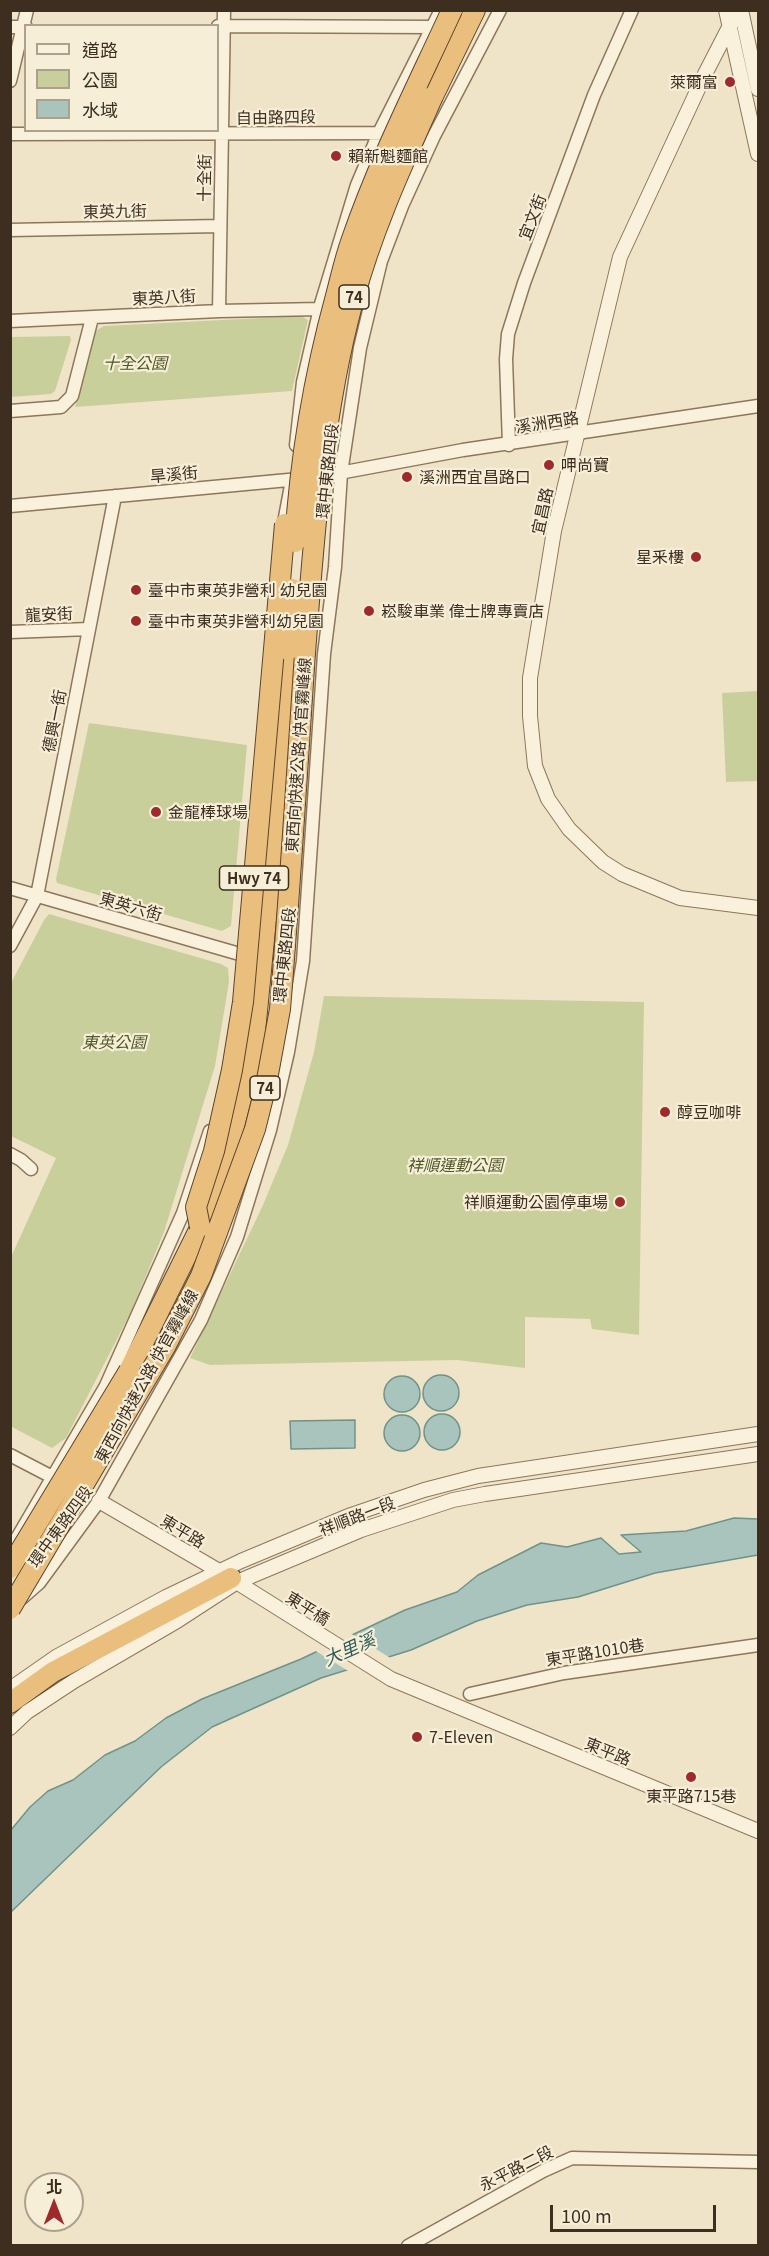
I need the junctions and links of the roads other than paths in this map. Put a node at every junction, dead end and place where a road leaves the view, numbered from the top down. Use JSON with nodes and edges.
{"nodes":[{"id":1,"x":27,"y":10,"type":"edge"},
{"id":2,"x":224,"y":10,"type":"edge"},
{"id":3,"x":441,"y":10,"type":"edge"},
{"id":4,"x":452,"y":10,"type":"edge"},
{"id":5,"x":475,"y":10,"type":"edge"},
{"id":6,"x":500,"y":10,"type":"edge"},
{"id":7,"x":632,"y":10,"type":"edge"},
{"id":8,"x":739,"y":10,"type":"edge"},
{"id":9,"x":728,"y":17,"type":"edge"},
{"id":10,"x":220,"y":26,"type":"edge"},
{"id":11,"x":20,"y":27,"type":"edge"},
{"id":12,"x":433,"y":27,"type":"junction"},
{"id":13,"x":10,"y":81,"type":"edge"},
{"id":14,"x":759,"y":89,"type":"edge"},
{"id":15,"x":379,"y":133,"type":"junction"},
{"id":16,"x":10,"y":134,"type":"edge"},
{"id":17,"x":222,"y":134,"type":"junction"},
{"id":18,"x":434,"y":136,"type":"junction"},
{"id":19,"x":759,"y":154,"type":"edge"},
{"id":20,"x":219,"y":226,"type":"junction"},
{"id":21,"x":10,"y":230,"type":"edge"},
{"id":22,"x":320,"y":309,"type":"junction"},
{"id":23,"x":219,"y":310,"type":"junction"},
{"id":24,"x":92,"y":318,"type":"junction"},
{"id":25,"x":10,"y":321,"type":"edge"},
{"id":26,"x":759,"y":406,"type":"edge"},
{"id":27,"x":10,"y":411,"type":"edge"},
{"id":28,"x":576,"y":433,"type":"junction"},
{"id":29,"x":509,"y":445,"type":"junction"},
{"id":30,"x":341,"y":473,"type":"junction"},
{"id":31,"x":292,"y":480,"type":"junction"},
{"id":32,"x":115,"y":496,"type":"junction"},
{"id":33,"x":10,"y":506,"type":"edge"},
{"id":34,"x":285,"y":524,"type":"junction"},
{"id":35,"x":89,"y":628,"type":"junction"},
{"id":36,"x":10,"y":632,"type":"edge"},
{"id":37,"x":10,"y":888,"type":"edge"},
{"id":38,"x":37,"y":896,"type":"junction"},
{"id":39,"x":759,"y":908,"type":"edge"},
{"id":40,"x":10,"y":946,"type":"edge"},
{"id":41,"x":243,"y":955,"type":"junction"},
{"id":42,"x":10,"y":1154,"type":"edge"},
{"id":43,"x":31,"y":1169,"type":"dead end"},
{"id":44,"x":200,"y":1227,"type":"junction"},
{"id":45,"x":104,"y":1390,"type":"junction"},
{"id":46,"x":759,"y":1434,"type":"edge"},
{"id":47,"x":759,"y":1454,"type":"edge"},
{"id":48,"x":10,"y":1455,"type":"edge"},
{"id":49,"x":53,"y":1477,"type":"junction"},
{"id":50,"x":99,"y":1501,"type":"junction"},
{"id":51,"x":10,"y":1548,"type":"edge"},
{"id":52,"x":10,"y":1568,"type":"edge"},
{"id":53,"x":229,"y":1577,"type":"junction"},
{"id":54,"x":250,"y":1591,"type":"joint"},
{"id":55,"x":10,"y":1609,"type":"edge"},
{"id":56,"x":759,"y":1645,"type":"edge"},
{"id":57,"x":10,"y":1689,"type":"edge"},
{"id":58,"x":470,"y":1694,"type":"dead end"},
{"id":59,"x":445,"y":1702,"type":"joint"},
{"id":60,"x":10,"y":1703,"type":"edge"},
{"id":61,"x":10,"y":1728,"type":"edge"},
{"id":62,"x":759,"y":1831,"type":"edge"},
{"id":63,"x":759,"y":2162,"type":"edge"},
{"id":64,"x":408,"y":2246,"type":"edge"}],
"edges":[{"from":1,"to":11,"type":"street"},
{"from":2,"to":10,"type":"street","name":"十全街"},
{"from":3,"to":12,"type":"street","name":"環中東路四段"},
{"from":4,"to":44,"type":"highway","name":"東西向快速公路 快官霧峰線","number":"74","bridge":true},
{"from":5,"to":55,"type":"highway","name":"東西向快速公路 快官霧峰線","number":"74","bridge":true},
{"from":6,"to":18,"type":"street","name":"環中東路四段"},
{"from":7,"to":29,"type":"street","name":"宜文街"},
{"from":8,"to":9,"type":"street","name":"宜昌路"},
{"from":8,"to":14,"type":"street"},
{"from":9,"to":19,"type":"street"},
{"from":9,"to":28,"type":"street","name":"宜昌路"},
{"from":10,"to":12,"type":"street"},
{"from":10,"to":17,"type":"street","name":"十全街"},
{"from":11,"to":13,"type":"street"},
{"from":12,"to":15,"type":"street","name":"環中東路四段"},
{"from":15,"to":17,"type":"street","name":"自由路四段"},
{"from":15,"to":18,"type":"street","name":"自由路四段"},
{"from":15,"to":22,"type":"street","name":"環中東路四段"},
{"from":16,"to":17,"type":"street","name":"自由路四段"},
{"from":17,"to":20,"type":"street","name":"十全街"},
{"from":18,"to":30,"type":"street","name":"環中東路四段"},
{"from":20,"to":21,"type":"street","name":"東英九街"},
{"from":20,"to":23,"type":"street","name":"十全街"},
{"from":22,"to":23,"type":"street","name":"東英八街"},
{"from":22,"to":31,"type":"street","name":"環中東路四段"},
{"from":23,"to":24,"type":"street","name":"東英八街"},
{"from":24,"to":25,"type":"street","name":"東英八街"},
{"from":24,"to":27,"type":"street"},
{"from":26,"to":28,"type":"street","name":"溪洲西路"},
{"from":28,"to":29,"type":"street","name":"溪洲西路"},
{"from":28,"to":39,"type":"street","name":"宜昌路"},
{"from":29,"to":30,"type":"street","name":"溪洲西路"},
{"from":30,"to":31,"type":"street","name":"旱溪街"},
{"from":30,"to":50,"type":"street","name":"環中東路四段"},
{"from":31,"to":32,"type":"street","name":"旱溪街"},
{"from":31,"to":34,"type":"street","name":"環中東路四段"},
{"from":32,"to":33,"type":"street","name":"旱溪街"},
{"from":32,"to":35,"type":"street","name":"德興一街"},
{"from":34,"to":41,"type":"street","name":"環中東路四段"},
{"from":34,"to":44,"type":"highway","number":"Hwy 74","bridge":true},
{"from":34,"to":45,"type":"street","name":"環中東路四段"},
{"from":35,"to":36,"type":"street","name":"龍安街"},
{"from":35,"to":38,"type":"street","name":"德興一街"},
{"from":37,"to":38,"type":"street","name":"東英六街"},
{"from":38,"to":40,"type":"street","name":"德興一街"},
{"from":38,"to":41,"type":"street","name":"東英六街"},
{"from":41,"to":45,"type":"street","name":"環中東路四段"},
{"from":42,"to":43,"type":"street"},
{"from":44,"to":52,"type":"highway","name":"東西向快速公路 快官霧峰線","number":"74","bridge":true},
{"from":45,"to":49,"type":"street","name":"環中東路四段"},
{"from":46,"to":53,"type":"street","name":"祥順路一段"},
{"from":47,"to":53,"type":"street","name":"祥順路一段"},
{"from":48,"to":49,"type":"street"},
{"from":49,"to":50,"type":"street"},
{"from":49,"to":51,"type":"street","name":"環中東路四段"},
{"from":50,"to":53,"type":"street","name":"東平路"},
{"from":50,"to":55,"type":"street","name":"環中東路四段"},
{"from":53,"to":54,"type":"street","name":"東平路"},
{"from":53,"to":57,"type":"street","name":"祥順路一段"},
{"from":53,"to":60,"type":"highway"},
{"from":53,"to":61,"type":"street","name":"祥順路一段"},
{"from":54,"to":59,"type":"street","name":"東平橋"},
{"from":56,"to":58,"type":"street","name":"東平路1010巷"},
{"from":59,"to":62,"type":"street","name":"東平路"},
{"from":63,"to":64,"type":"street","name":"永平路二段"}]}
